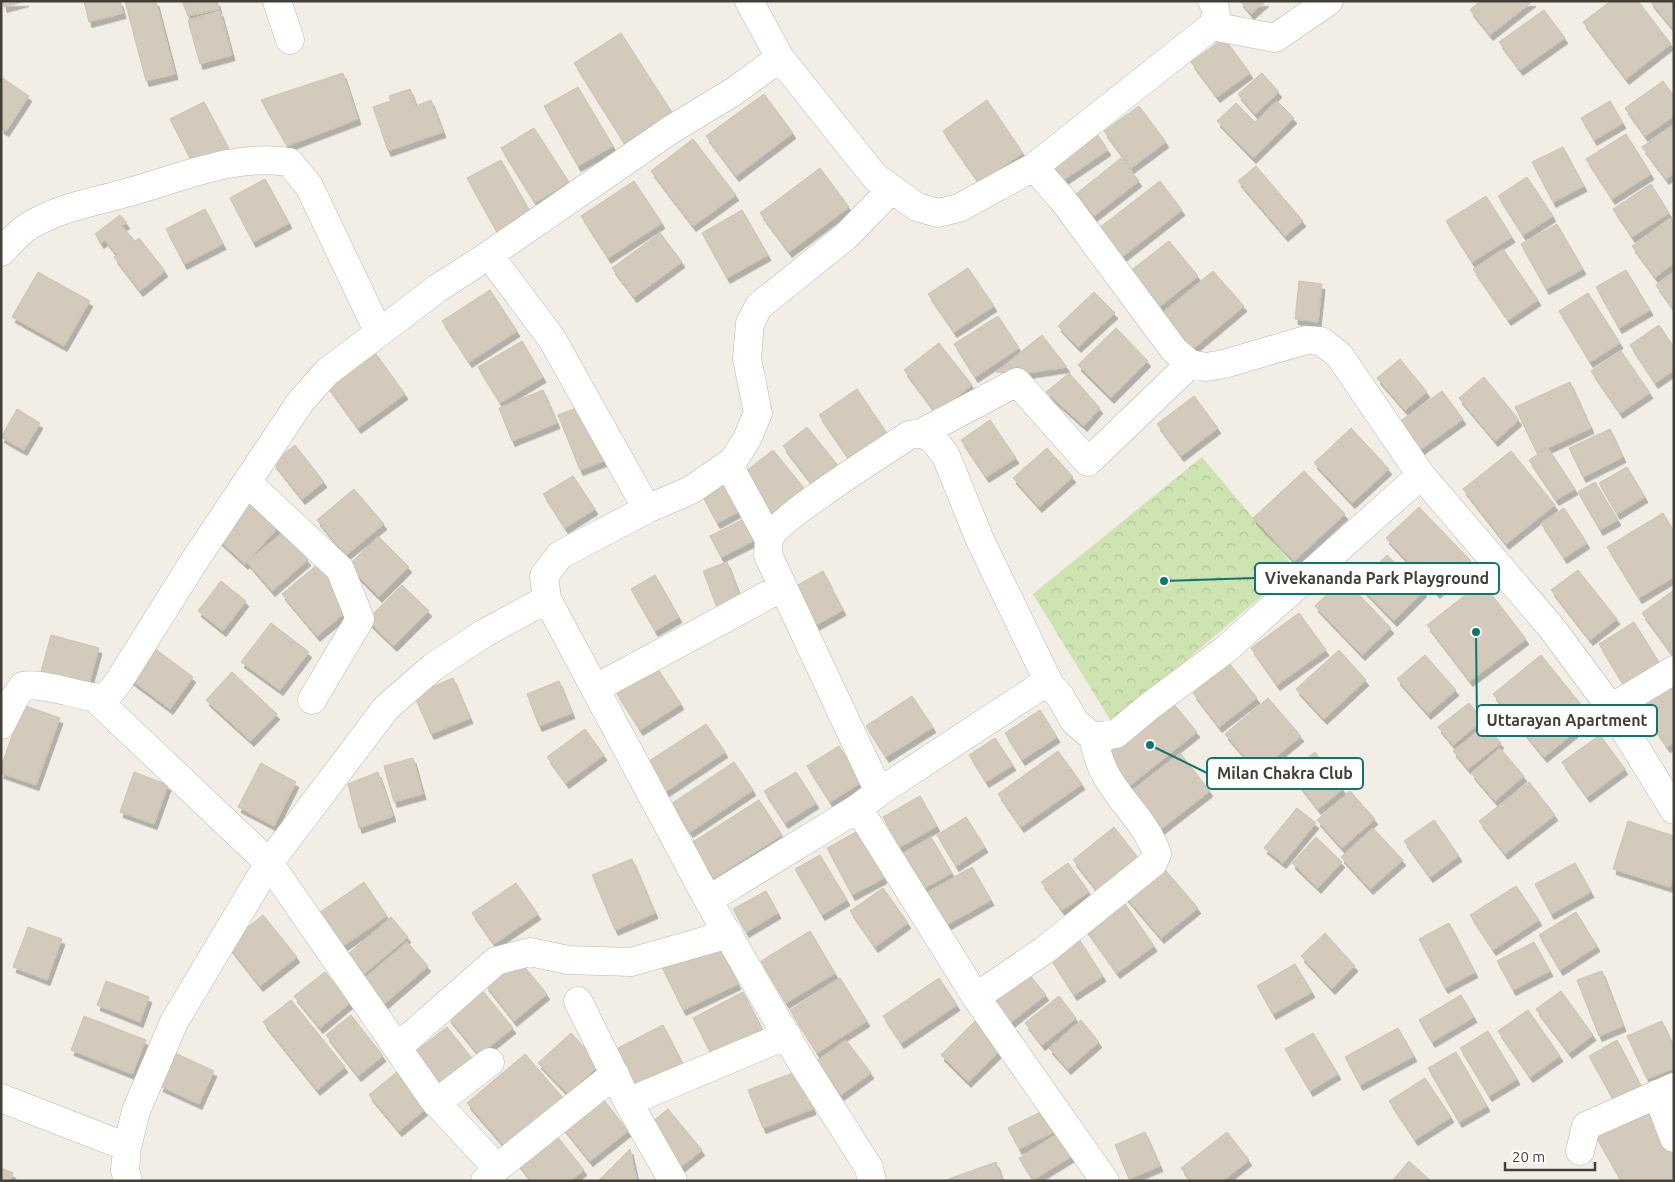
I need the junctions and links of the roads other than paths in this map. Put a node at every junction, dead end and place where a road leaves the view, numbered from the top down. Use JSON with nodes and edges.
{"nodes":[{"id":1,"x":277,"y":1,"type":"edge"},
{"id":2,"x":749,"y":1,"type":"edge"},
{"id":3,"x":1329,"y":1,"type":"edge"},
{"id":4,"x":1212,"y":14,"type":"edge"},
{"id":5,"x":290,"y":40,"type":"dead end"},
{"id":6,"x":780,"y":58,"type":"junction"},
{"id":7,"x":1034,"y":167,"type":"junction"},
{"id":8,"x":892,"y":189,"type":"junction"},
{"id":9,"x":1,"y":252,"type":"edge"},
{"id":10,"x":489,"y":256,"type":"junction"},
{"id":11,"x":378,"y":331,"type":"junction"},
{"id":12,"x":1190,"y":364,"type":"junction"},
{"id":13,"x":921,"y":433,"type":"junction"},
{"id":14,"x":728,"y":464,"type":"junction"},
{"id":15,"x":1421,"y":475,"type":"junction"},
{"id":16,"x":247,"y":482,"type":"junction"},
{"id":17,"x":647,"y":509,"type":"junction"},
{"id":18,"x":769,"y":539,"type":"junction"},
{"id":19,"x":783,"y":587,"type":"junction"},
{"id":20,"x":547,"y":599,"type":"junction"},
{"id":21,"x":1674,"y":670,"type":"edge"},
{"id":22,"x":1050,"y":685,"type":"junction"},
{"id":23,"x":596,"y":688,"type":"junction"},
{"id":24,"x":96,"y":699,"type":"junction"},
{"id":25,"x":312,"y":700,"type":"dead end"},
{"id":26,"x":1611,"y":708,"type":"junction"},
{"id":27,"x":1,"y":725,"type":"edge"},
{"id":28,"x":1093,"y":738,"type":"junction"},
{"id":29,"x":878,"y":792,"type":"junction"},
{"id":30,"x":858,"y":808,"type":"junction"},
{"id":31,"x":1674,"y":810,"type":"edge"},
{"id":32,"x":268,"y":863,"type":"junction"},
{"id":33,"x":708,"y":900,"type":"junction"},
{"id":34,"x":729,"y":934,"type":"junction"},
{"id":35,"x":976,"y":997,"type":"junction"},
{"id":36,"x":578,"y":1000,"type":"dead end"},
{"id":37,"x":787,"y":1035,"type":"junction"},
{"id":38,"x":398,"y":1046,"type":"junction"},
{"id":39,"x":490,"y":1062,"type":"dead end"},
{"id":40,"x":615,"y":1074,"type":"junction"},
{"id":41,"x":1665,"y":1091,"type":"edge"},
{"id":42,"x":1,"y":1098,"type":"edge"},
{"id":43,"x":628,"y":1102,"type":"junction"},
{"id":44,"x":436,"y":1103,"type":"junction"},
{"id":45,"x":1674,"y":1138,"type":"edge"},
{"id":46,"x":127,"y":1147,"type":"junction"},
{"id":47,"x":1580,"y":1151,"type":"dead end"},
{"id":48,"x":491,"y":1174,"type":"edge"},
{"id":49,"x":128,"y":1181,"type":"edge"},
{"id":50,"x":673,"y":1181,"type":"edge"},
{"id":51,"x":872,"y":1181,"type":"edge"},
{"id":52,"x":1105,"y":1181,"type":"edge"}],
"edges":[{"from":1,"to":5,"type":"street"},
{"from":2,"to":6,"type":"street"},
{"from":3,"to":4,"type":"street"},
{"from":4,"to":7,"type":"street"},
{"from":6,"to":8,"type":"street"},
{"from":6,"to":10,"type":"street"},
{"from":7,"to":8,"type":"street"},
{"from":7,"to":12,"type":"street"},
{"from":8,"to":14,"type":"street"},
{"from":9,"to":11,"type":"street"},
{"from":10,"to":11,"type":"street"},
{"from":10,"to":17,"type":"street"},
{"from":11,"to":16,"type":"street"},
{"from":12,"to":13,"type":"street"},
{"from":12,"to":15,"type":"street"},
{"from":13,"to":18,"type":"street"},
{"from":13,"to":22,"type":"street"},
{"from":14,"to":17,"type":"street"},
{"from":14,"to":18,"type":"street"},
{"from":15,"to":26,"type":"street"},
{"from":15,"to":28,"type":"street"},
{"from":16,"to":24,"type":"street"},
{"from":16,"to":25,"type":"street"},
{"from":17,"to":20,"type":"street"},
{"from":18,"to":19,"type":"street"},
{"from":19,"to":23,"type":"street"},
{"from":19,"to":29,"type":"street"},
{"from":20,"to":23,"type":"street"},
{"from":20,"to":32,"type":"street"},
{"from":21,"to":26,"type":"street"},
{"from":22,"to":28,"type":"street"},
{"from":22,"to":29,"type":"street"},
{"from":23,"to":33,"type":"street"},
{"from":24,"to":27,"type":"street"},
{"from":24,"to":32,"type":"street"},
{"from":26,"to":31,"type":"street"},
{"from":28,"to":35,"type":"street"},
{"from":29,"to":30,"type":"street"},
{"from":30,"to":33,"type":"street"},
{"from":30,"to":35,"type":"street"},
{"from":32,"to":38,"type":"street"},
{"from":32,"to":46,"type":"street"},
{"from":33,"to":34,"type":"street"},
{"from":34,"to":37,"type":"street"},
{"from":34,"to":38,"type":"street"},
{"from":35,"to":52,"type":"street"},
{"from":36,"to":40,"type":"street"},
{"from":37,"to":43,"type":"street"},
{"from":37,"to":51,"type":"street"},
{"from":38,"to":44,"type":"street"},
{"from":39,"to":44,"type":"street"},
{"from":40,"to":43,"type":"street"},
{"from":40,"to":48,"type":"street"},
{"from":41,"to":45,"type":"street"},
{"from":41,"to":47,"type":"street"},
{"from":42,"to":46,"type":"street"},
{"from":43,"to":50,"type":"street"},
{"from":44,"to":48,"type":"street"},
{"from":46,"to":49,"type":"street"}]}
